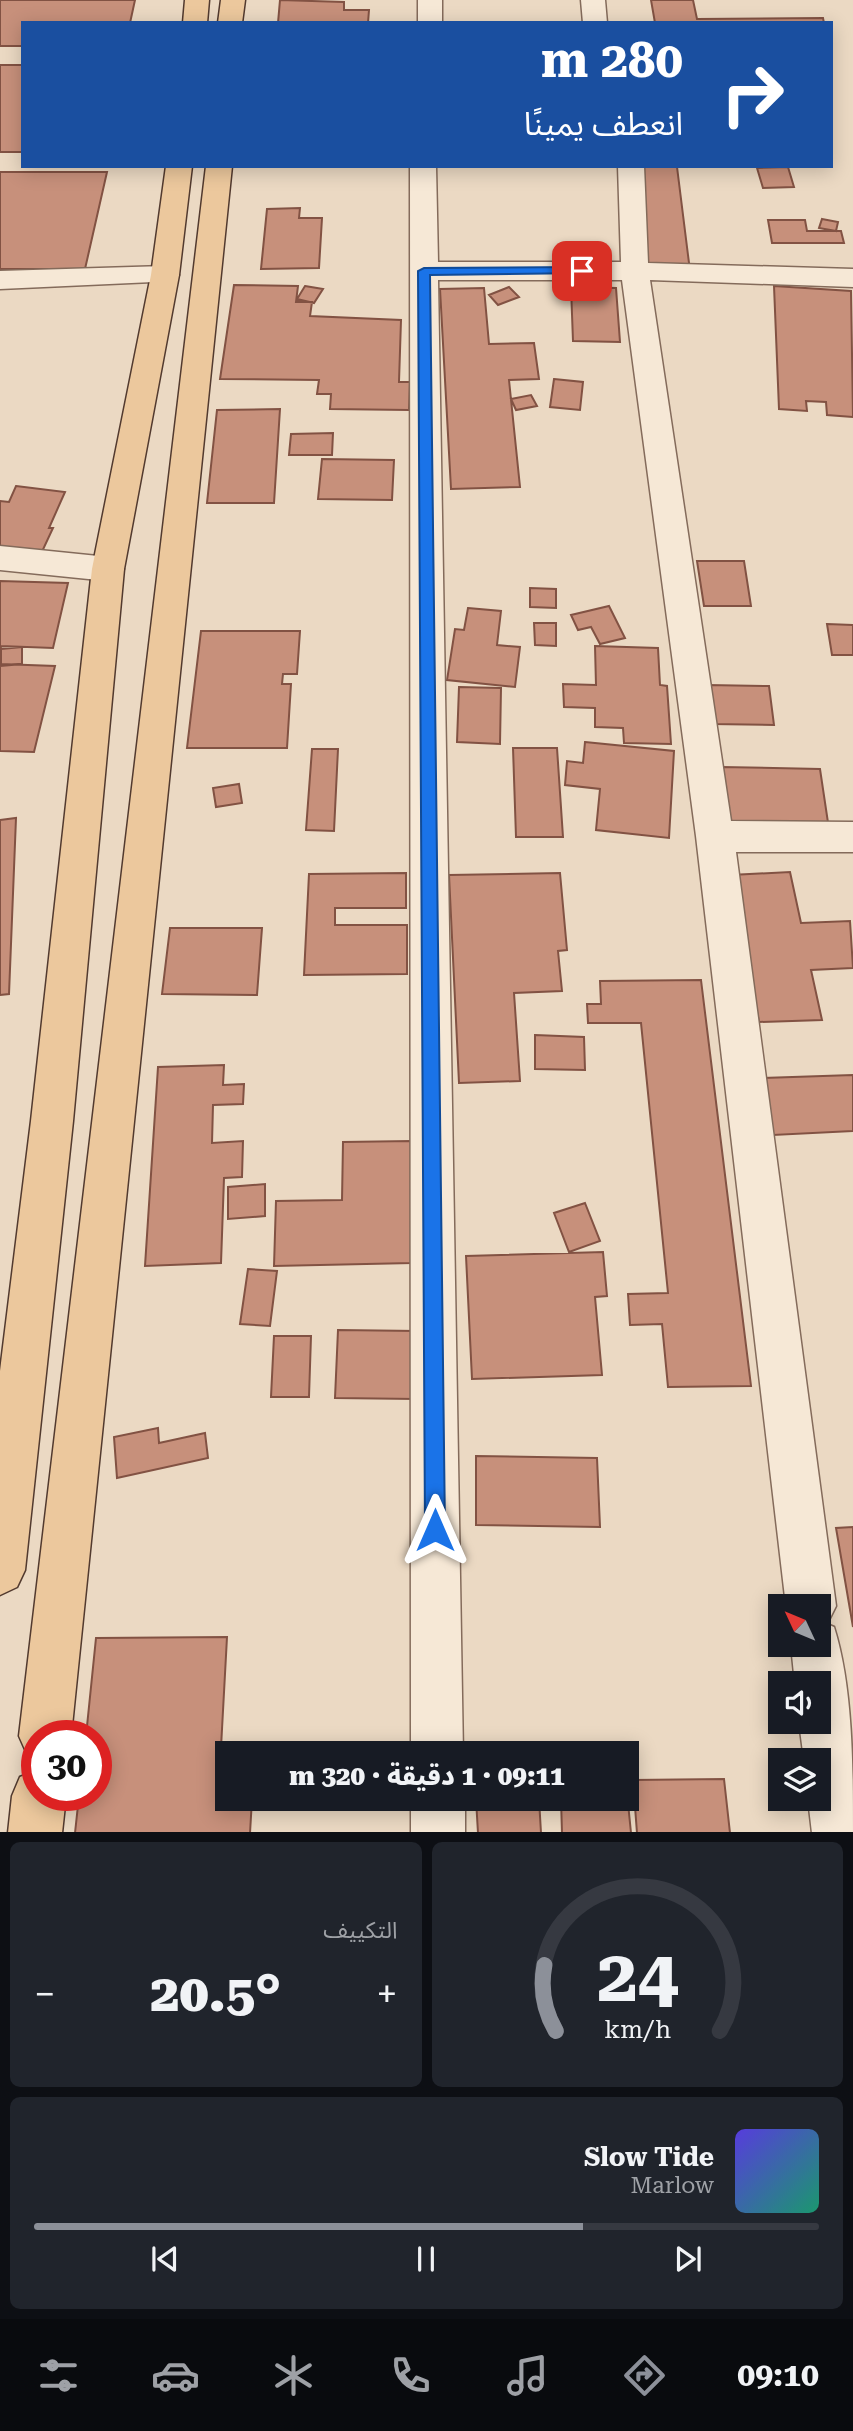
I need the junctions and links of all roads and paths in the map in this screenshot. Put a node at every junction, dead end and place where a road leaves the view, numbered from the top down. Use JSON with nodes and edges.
{"nodes":[{"id":1,"x":197,"y":0,"type":"edge"},
{"id":2,"x":233,"y":0,"type":"edge"},
{"id":3,"x":430,"y":0,"type":"edge"},
{"id":4,"x":593,"y":0,"type":"edge"},
{"id":5,"x":195,"y":21,"type":"edge"},
{"id":6,"x":230,"y":21,"type":"edge"},
{"id":7,"x":430,"y":21,"type":"edge"},
{"id":8,"x":595,"y":21,"type":"edge"},
{"id":9,"x":179,"y":168,"type":"edge"},
{"id":10,"x":219,"y":168,"type":"edge"},
{"id":11,"x":423,"y":168,"type":"edge"},
{"id":12,"x":631,"y":168,"type":"edge"},
{"id":13,"x":424,"y":271,"type":"junction"},
{"id":14,"x":635,"y":271,"type":"junction"},
{"id":15,"x":165,"y":275,"type":"junction"},
{"id":16,"x":853,"y":278,"type":"edge"},
{"id":17,"x":0,"y":280,"type":"edge"},
{"id":18,"x":0,"y":558,"type":"edge"},
{"id":19,"x":108,"y":569,"type":"junction"},
{"id":20,"x":715,"y":836,"type":"junction"},
{"id":21,"x":853,"y":837,"type":"edge"},
{"id":22,"x":0,"y":1570,"type":"edge"},
{"id":23,"x":810,"y":1594,"type":"edge"},
{"id":24,"x":817,"y":1657,"type":"edge"},
{"id":25,"x":48,"y":1720,"type":"edge"},
{"id":26,"x":437,"y":1741,"type":"edge"},
{"id":27,"x":37,"y":1811,"type":"edge"},
{"id":28,"x":438,"y":1811,"type":"edge"},
{"id":29,"x":35,"y":1832,"type":"edge"},
{"id":30,"x":438,"y":1832,"type":"edge"},
{"id":31,"x":839,"y":1832,"type":"edge"}],
"edges":[{"from":1,"to":5,"type":"main road"},
{"from":2,"to":6,"type":"main road"},
{"from":3,"to":7,"type":"street"},
{"from":4,"to":8,"type":"street"},
{"from":9,"to":15,"type":"main road"},
{"from":10,"to":25,"type":"main road"},
{"from":11,"to":13,"type":"street"},
{"from":12,"to":14,"type":"street"},
{"from":13,"to":14,"type":"street"},
{"from":13,"to":26,"type":"street"},
{"from":14,"to":16,"type":"street"},
{"from":14,"to":20,"type":"street"},
{"from":15,"to":17,"type":"street"},
{"from":15,"to":19,"type":"main road"},
{"from":18,"to":19,"type":"street"},
{"from":19,"to":22,"type":"main road"},
{"from":20,"to":21,"type":"street"},
{"from":20,"to":23,"type":"street"},
{"from":24,"to":31,"type":"street"},
{"from":27,"to":29,"type":"main road"},
{"from":28,"to":30,"type":"street"}]}
